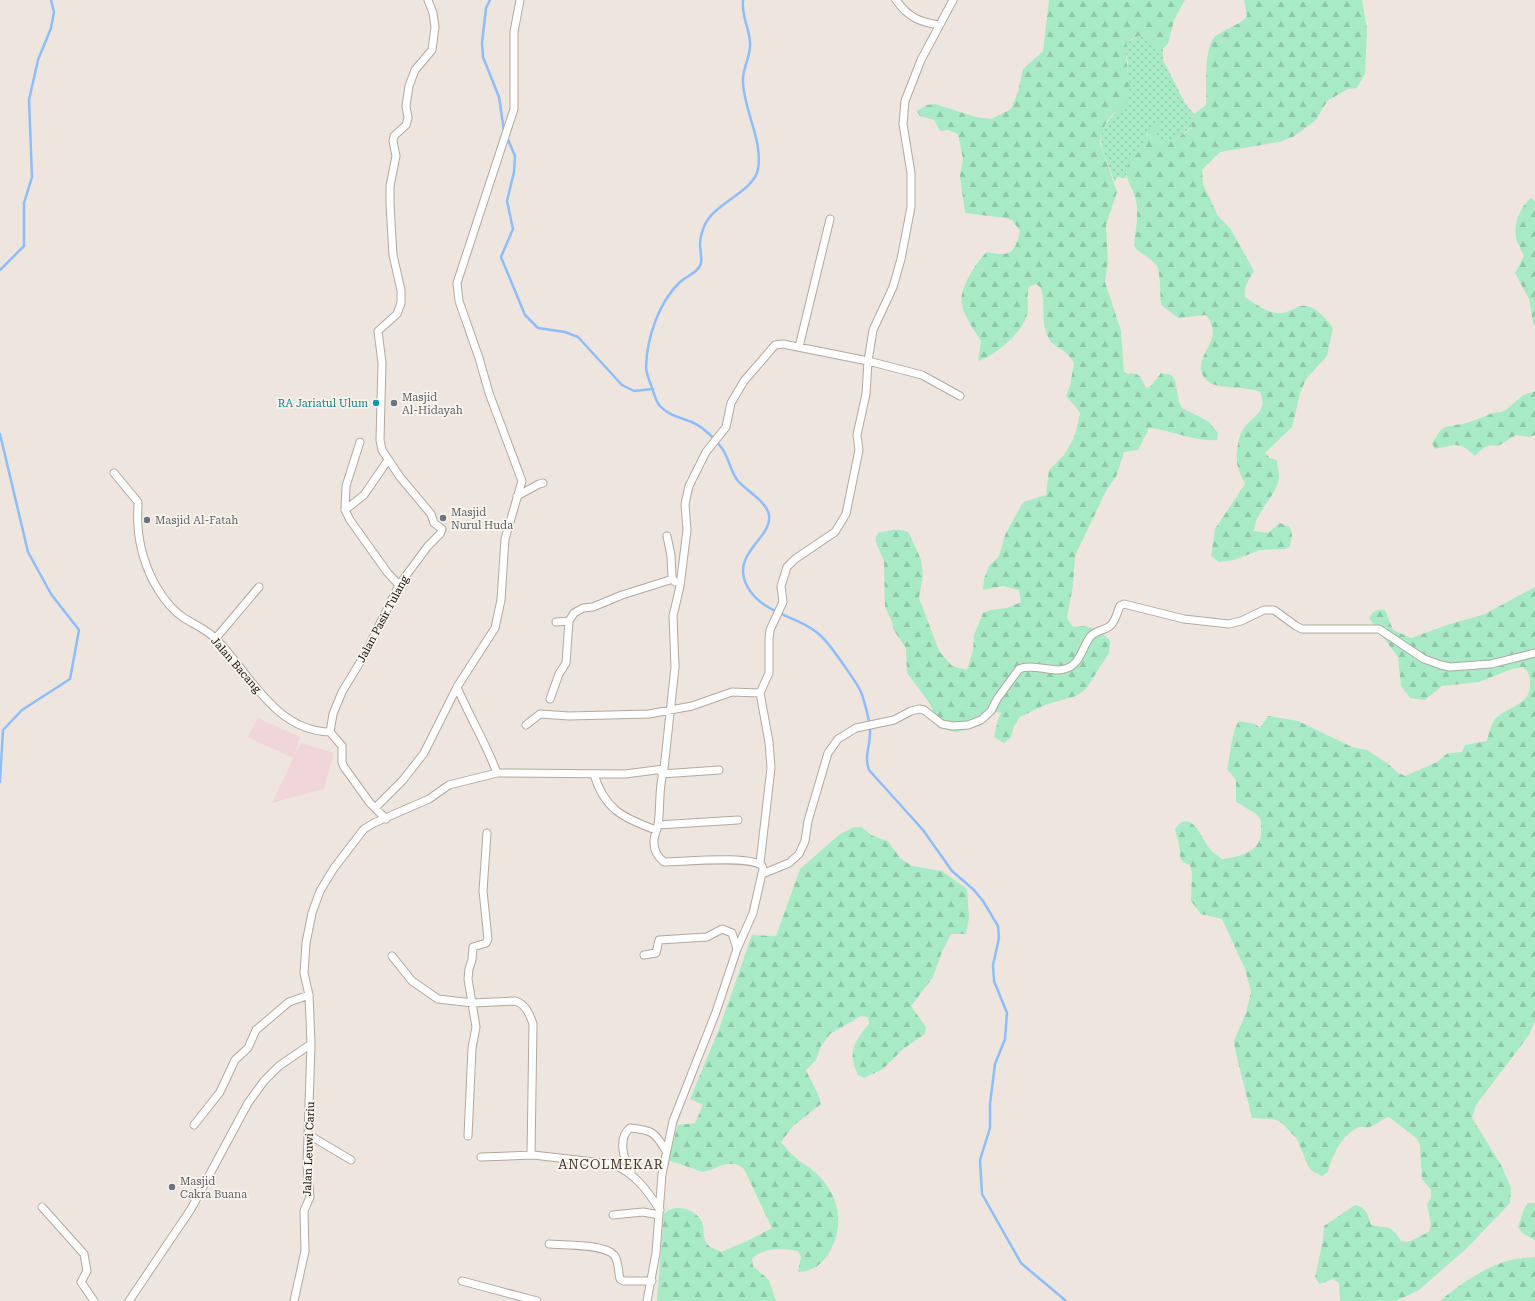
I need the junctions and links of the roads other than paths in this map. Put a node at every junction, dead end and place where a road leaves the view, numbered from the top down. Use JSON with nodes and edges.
{"nodes":[{"id":1,"x":428,"y":0,"type":"edge"},
{"id":2,"x":520,"y":0,"type":"edge"},
{"id":3,"x":896,"y":0,"type":"edge"},
{"id":4,"x":953,"y":0,"type":"edge"},
{"id":5,"x":939,"y":24,"type":"junction"},
{"id":6,"x":830,"y":219,"type":"dead end"},
{"id":7,"x":799,"y":347,"type":"junction"},
{"id":8,"x":868,"y":361,"type":"junction"},
{"id":9,"x":960,"y":396,"type":"dead end"},
{"id":10,"x":360,"y":442,"type":"dead end"},
{"id":11,"x":388,"y":460,"type":"junction"},
{"id":12,"x":114,"y":473,"type":"dead end"},
{"id":13,"x":543,"y":484,"type":"dead end"},
{"id":14,"x":517,"y":496,"type":"junction"},
{"id":15,"x":345,"y":510,"type":"junction"},
{"id":16,"x":667,"y":536,"type":"dead end"},
{"id":17,"x":673,"y":579,"type":"junction"},
{"id":18,"x":399,"y":585,"type":"junction"},
{"id":19,"x":680,"y":586,"type":"junction"},
{"id":20,"x":259,"y":587,"type":"dead end"},
{"id":21,"x":569,"y":621,"type":"junction"},
{"id":22,"x":556,"y":622,"type":"dead end"},
{"id":23,"x":216,"y":638,"type":"junction"},
{"id":24,"x":1535,"y":653,"type":"edge"},
{"id":25,"x":457,"y":687,"type":"junction"},
{"id":26,"x":760,"y":693,"type":"junction"},
{"id":27,"x":550,"y":699,"type":"dead end"},
{"id":28,"x":670,"y":711,"type":"junction"},
{"id":29,"x":526,"y":724,"type":"dead end"},
{"id":30,"x":330,"y":732,"type":"junction"},
{"id":31,"x":719,"y":770,"type":"dead end"},
{"id":32,"x":663,"y":772,"type":"junction"},
{"id":33,"x":497,"y":773,"type":"junction"},
{"id":34,"x":594,"y":774,"type":"junction"},
{"id":35,"x":375,"y":808,"type":"junction"},
{"id":36,"x":386,"y":819,"type":"junction"},
{"id":37,"x":738,"y":820,"type":"dead end"},
{"id":38,"x":657,"y":828,"type":"junction"},
{"id":39,"x":487,"y":833,"type":"dead end"},
{"id":40,"x":760,"y":863,"type":"junction"},
{"id":41,"x":762,"y":874,"type":"junction"},
{"id":42,"x":737,"y":948,"type":"junction"},
{"id":43,"x":644,"y":954,"type":"dead end"},
{"id":44,"x":392,"y":956,"type":"dead end"},
{"id":45,"x":309,"y":995,"type":"junction"},
{"id":46,"x":473,"y":1003,"type":"junction"},
{"id":47,"x":311,"y":1044,"type":"junction"},
{"id":48,"x":194,"y":1125,"type":"dead end"},
{"id":49,"x":309,"y":1135,"type":"junction"},
{"id":50,"x":468,"y":1136,"type":"dead end"},
{"id":51,"x":666,"y":1150,"type":"junction"},
{"id":52,"x":531,"y":1155,"type":"junction"},
{"id":53,"x":481,"y":1157,"type":"dead end"},
{"id":54,"x":351,"y":1160,"type":"dead end"},
{"id":55,"x":633,"y":1175,"type":"junction"},
{"id":56,"x":42,"y":1207,"type":"dead end"},
{"id":57,"x":660,"y":1213,"type":"junction"},
{"id":58,"x":613,"y":1214,"type":"dead end"},
{"id":59,"x":549,"y":1244,"type":"dead end"},
{"id":60,"x":462,"y":1281,"type":"dead end"},
{"id":61,"x":652,"y":1281,"type":"junction"},
{"id":62,"x":94,"y":1301,"type":"edge"},
{"id":63,"x":129,"y":1301,"type":"edge"},
{"id":64,"x":294,"y":1301,"type":"edge"},
{"id":65,"x":537,"y":1301,"type":"edge"},
{"id":66,"x":647,"y":1301,"type":"edge"}],
"edges":[{"from":1,"to":11,"type":"street","name":"Jalan Pasir Tulang"},
{"from":2,"to":14,"type":"street"},
{"from":3,"to":5,"type":"street"},
{"from":4,"to":5,"type":"street"},
{"from":5,"to":8,"type":"street"},
{"from":6,"to":7,"type":"street"},
{"from":7,"to":8,"type":"street"},
{"from":7,"to":19,"type":"street"},
{"from":8,"to":9,"type":"street"},
{"from":8,"to":26,"type":"street"},
{"from":10,"to":15,"type":"street"},
{"from":11,"to":15,"type":"street"},
{"from":11,"to":18,"type":"street","name":"Jalan Pasir Tulang"},
{"from":12,"to":23,"type":"street","name":"Jalan Bacang"},
{"from":13,"to":14,"type":"street"},
{"from":14,"to":25,"type":"street"},
{"from":15,"to":18,"type":"street"},
{"from":16,"to":17,"type":"street"},
{"from":17,"to":19,"type":"street"},
{"from":17,"to":21,"type":"street"},
{"from":18,"to":30,"type":"street","name":"Jalan Pasir Tulang"},
{"from":19,"to":28,"type":"street"},
{"from":20,"to":23,"type":"street"},
{"from":21,"to":22,"type":"street"},
{"from":21,"to":27,"type":"street"},
{"from":23,"to":30,"type":"street","name":"Jalan Bacang"},
{"from":24,"to":41,"type":"street"},
{"from":25,"to":33,"type":"street"},
{"from":25,"to":35,"type":"street"},
{"from":26,"to":28,"type":"street"},
{"from":26,"to":40,"type":"street"},
{"from":28,"to":29,"type":"street"},
{"from":28,"to":32,"type":"street"},
{"from":30,"to":35,"type":"street"},
{"from":31,"to":32,"type":"street","name":"Jalan Leuwi Cariu"},
{"from":32,"to":34,"type":"street","name":"Jalan Leuwi Cariu"},
{"from":32,"to":38,"type":"street"},
{"from":33,"to":34,"type":"street","name":"Jalan Leuwi Cariu"},
{"from":33,"to":36,"type":"street","name":"Jalan Leuwi Cariu"},
{"from":34,"to":38,"type":"street"},
{"from":35,"to":36,"type":"street"},
{"from":36,"to":45,"type":"street","name":"Jalan Leuwi Cariu"},
{"from":37,"to":38,"type":"street"},
{"from":38,"to":40,"type":"street"},
{"from":39,"to":46,"type":"street"},
{"from":40,"to":41,"type":"street"},
{"from":41,"to":42,"type":"street"},
{"from":42,"to":43,"type":"street"},
{"from":42,"to":51,"type":"street"},
{"from":44,"to":46,"type":"street"},
{"from":45,"to":47,"type":"street","name":"Jalan Leuwi Cariu"},
{"from":45,"to":48,"type":"street"},
{"from":46,"to":50,"type":"street"},
{"from":46,"to":52,"type":"street"},
{"from":47,"to":49,"type":"street","name":"Jalan Leuwi Cariu"},
{"from":47,"to":63,"type":"street"},
{"from":49,"to":54,"type":"street"},
{"from":49,"to":64,"type":"street","name":"Jalan Leuwi Cariu"},
{"from":51,"to":55,"type":"street"},
{"from":51,"to":57,"type":"street"},
{"from":52,"to":53,"type":"street"},
{"from":52,"to":55,"type":"street"},
{"from":55,"to":57,"type":"street"},
{"from":56,"to":62,"type":"street"},
{"from":57,"to":58,"type":"street"},
{"from":57,"to":61,"type":"street"},
{"from":59,"to":61,"type":"street"},
{"from":60,"to":65,"type":"street"},
{"from":61,"to":66,"type":"street"}]}
